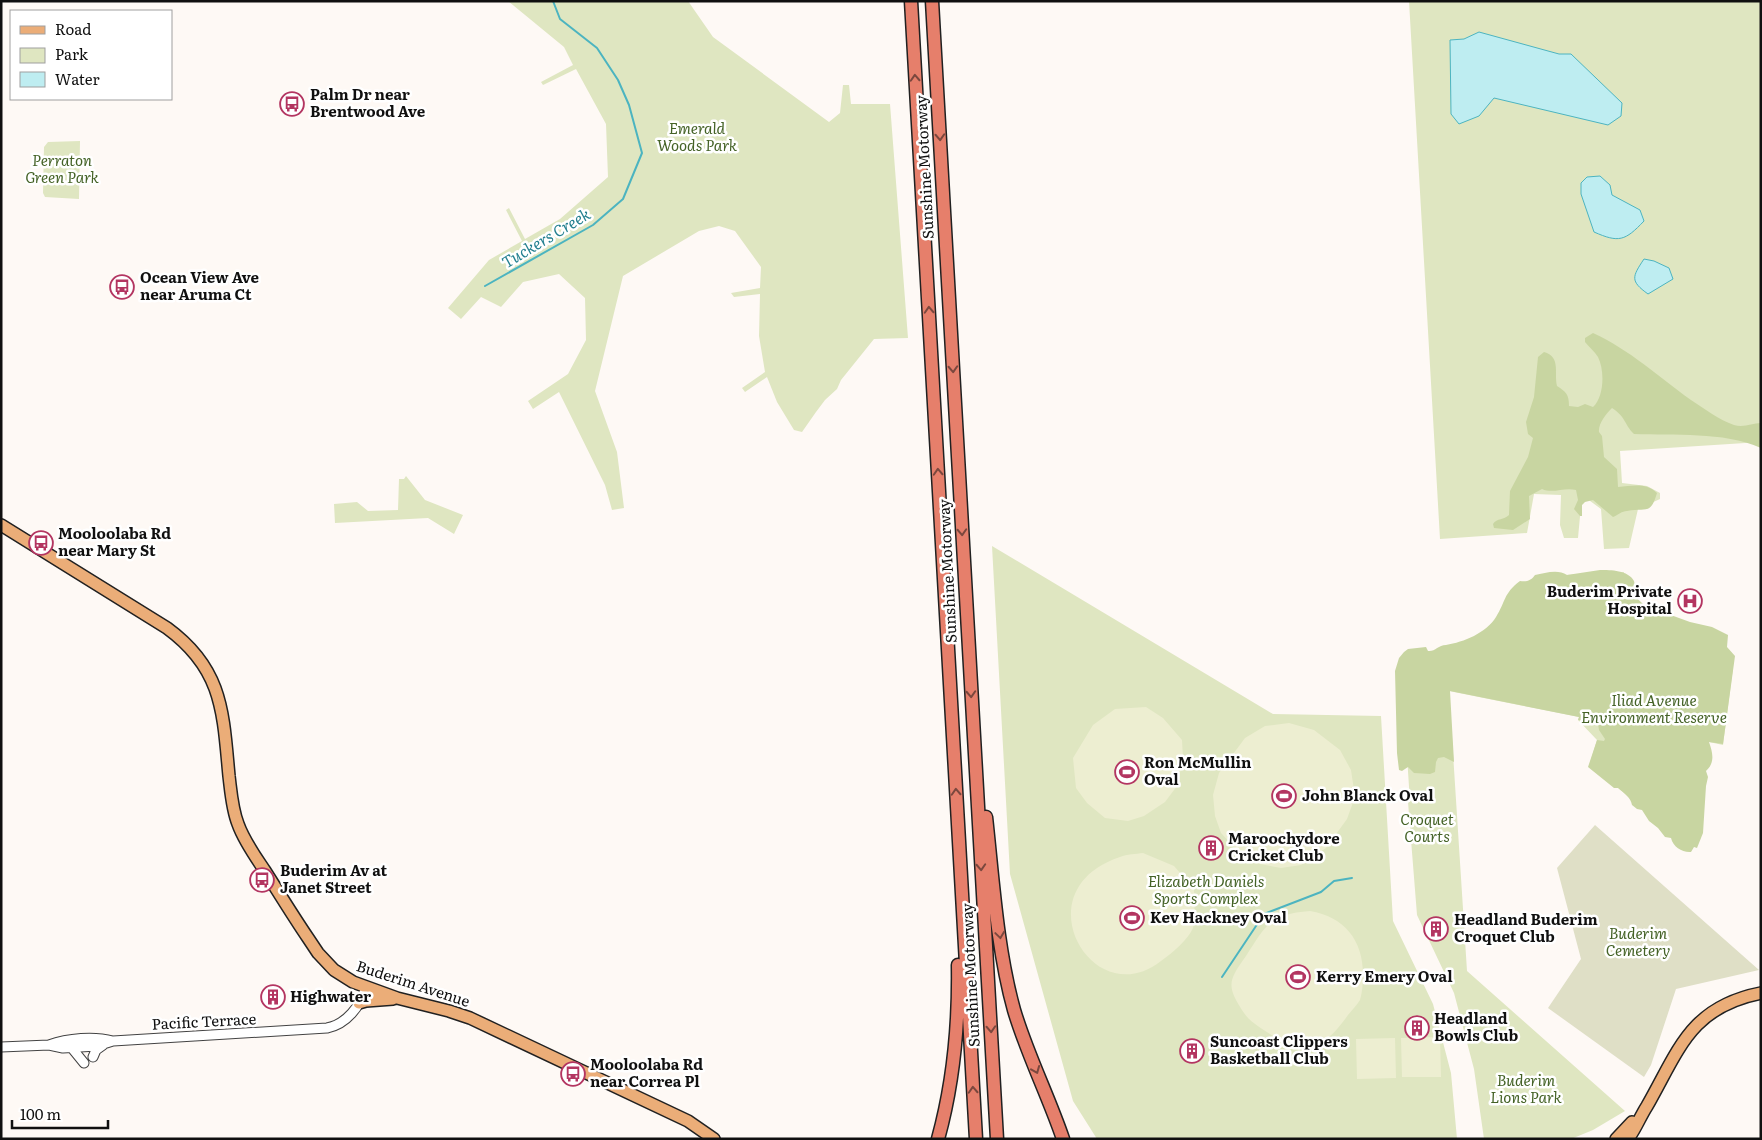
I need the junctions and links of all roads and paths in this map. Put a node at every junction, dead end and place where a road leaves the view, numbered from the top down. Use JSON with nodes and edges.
{"nodes":[{"id":1,"x":911,"y":1,"type":"edge"},
{"id":2,"x":932,"y":1,"type":"edge"},
{"id":3,"x":1,"y":525,"type":"edge"},
{"id":4,"x":976,"y":766,"type":"junction"},
{"id":5,"x":958,"y":841,"type":"junction"},
{"id":6,"x":366,"y":988,"type":"junction"},
{"id":7,"x":1761,"y":993,"type":"edge"},
{"id":8,"x":398,"y":998,"type":"junction"},
{"id":9,"x":359,"y":1003,"type":"junction"},
{"id":10,"x":113,"y":1041,"type":"junction"},
{"id":11,"x":49,"y":1045,"type":"junction"},
{"id":12,"x":104,"y":1045,"type":"junction"},
{"id":13,"x":1,"y":1047,"type":"edge"},
{"id":14,"x":70,"y":1047,"type":"junction"},
{"id":15,"x":93,"y":1057,"type":"dead end"},
{"id":16,"x":84,"y":1063,"type":"dead end"},
{"id":17,"x":1645,"y":1108,"type":"junction"},
{"id":18,"x":714,"y":1139,"type":"edge"},
{"id":19,"x":938,"y":1139,"type":"edge"},
{"id":20,"x":976,"y":1139,"type":"edge"},
{"id":21,"x":997,"y":1139,"type":"edge"},
{"id":22,"x":1063,"y":1139,"type":"edge"},
{"id":23,"x":1616,"y":1139,"type":"edge"},
{"id":24,"x":1628,"y":1139,"type":"edge"}],
"edges":[{"from":5,"to":1,"type":"highway","name":"Sunshine Motorway","one_way":true},
{"from":2,"to":4,"type":"highway","name":"Sunshine Motorway","one_way":true},
{"from":3,"to":6,"type":"main road","name":"Buderim Avenue"},
{"from":4,"to":21,"type":"highway","name":"Sunshine Motorway","one_way":true},
{"from":4,"to":22,"type":"highway","one_way":true},
{"from":5,"to":19,"type":"highway"},
{"from":20,"to":5,"type":"highway","name":"Sunshine Motorway","one_way":true},
{"from":6,"to":8,"type":"main road","name":"Buderim Avenue"},
{"from":6,"to":9,"type":"street","name":"Pacific Terrace"},
{"from":7,"to":17,"type":"main road"},
{"from":8,"to":9,"type":"main road"},
{"from":8,"to":18,"type":"main road","name":"Buderim Avenue"},
{"from":9,"to":10,"type":"street","name":"Pacific Terrace"},
{"from":10,"to":11,"type":"street","name":"Pacific Terrace"},
{"from":10,"to":12,"type":"street","name":"Pacific Terrace"},
{"from":11,"to":13,"type":"street","name":"Pacific Terrace"},
{"from":11,"to":14,"type":"street","name":"Pacific Terrace"},
{"from":12,"to":14,"type":"street","name":"Pacific Terrace"},
{"from":12,"to":15,"type":"street"},
{"from":14,"to":16,"type":"street"},
{"from":17,"to":23,"type":"main road"},
{"from":17,"to":24,"type":"main road"}]}
